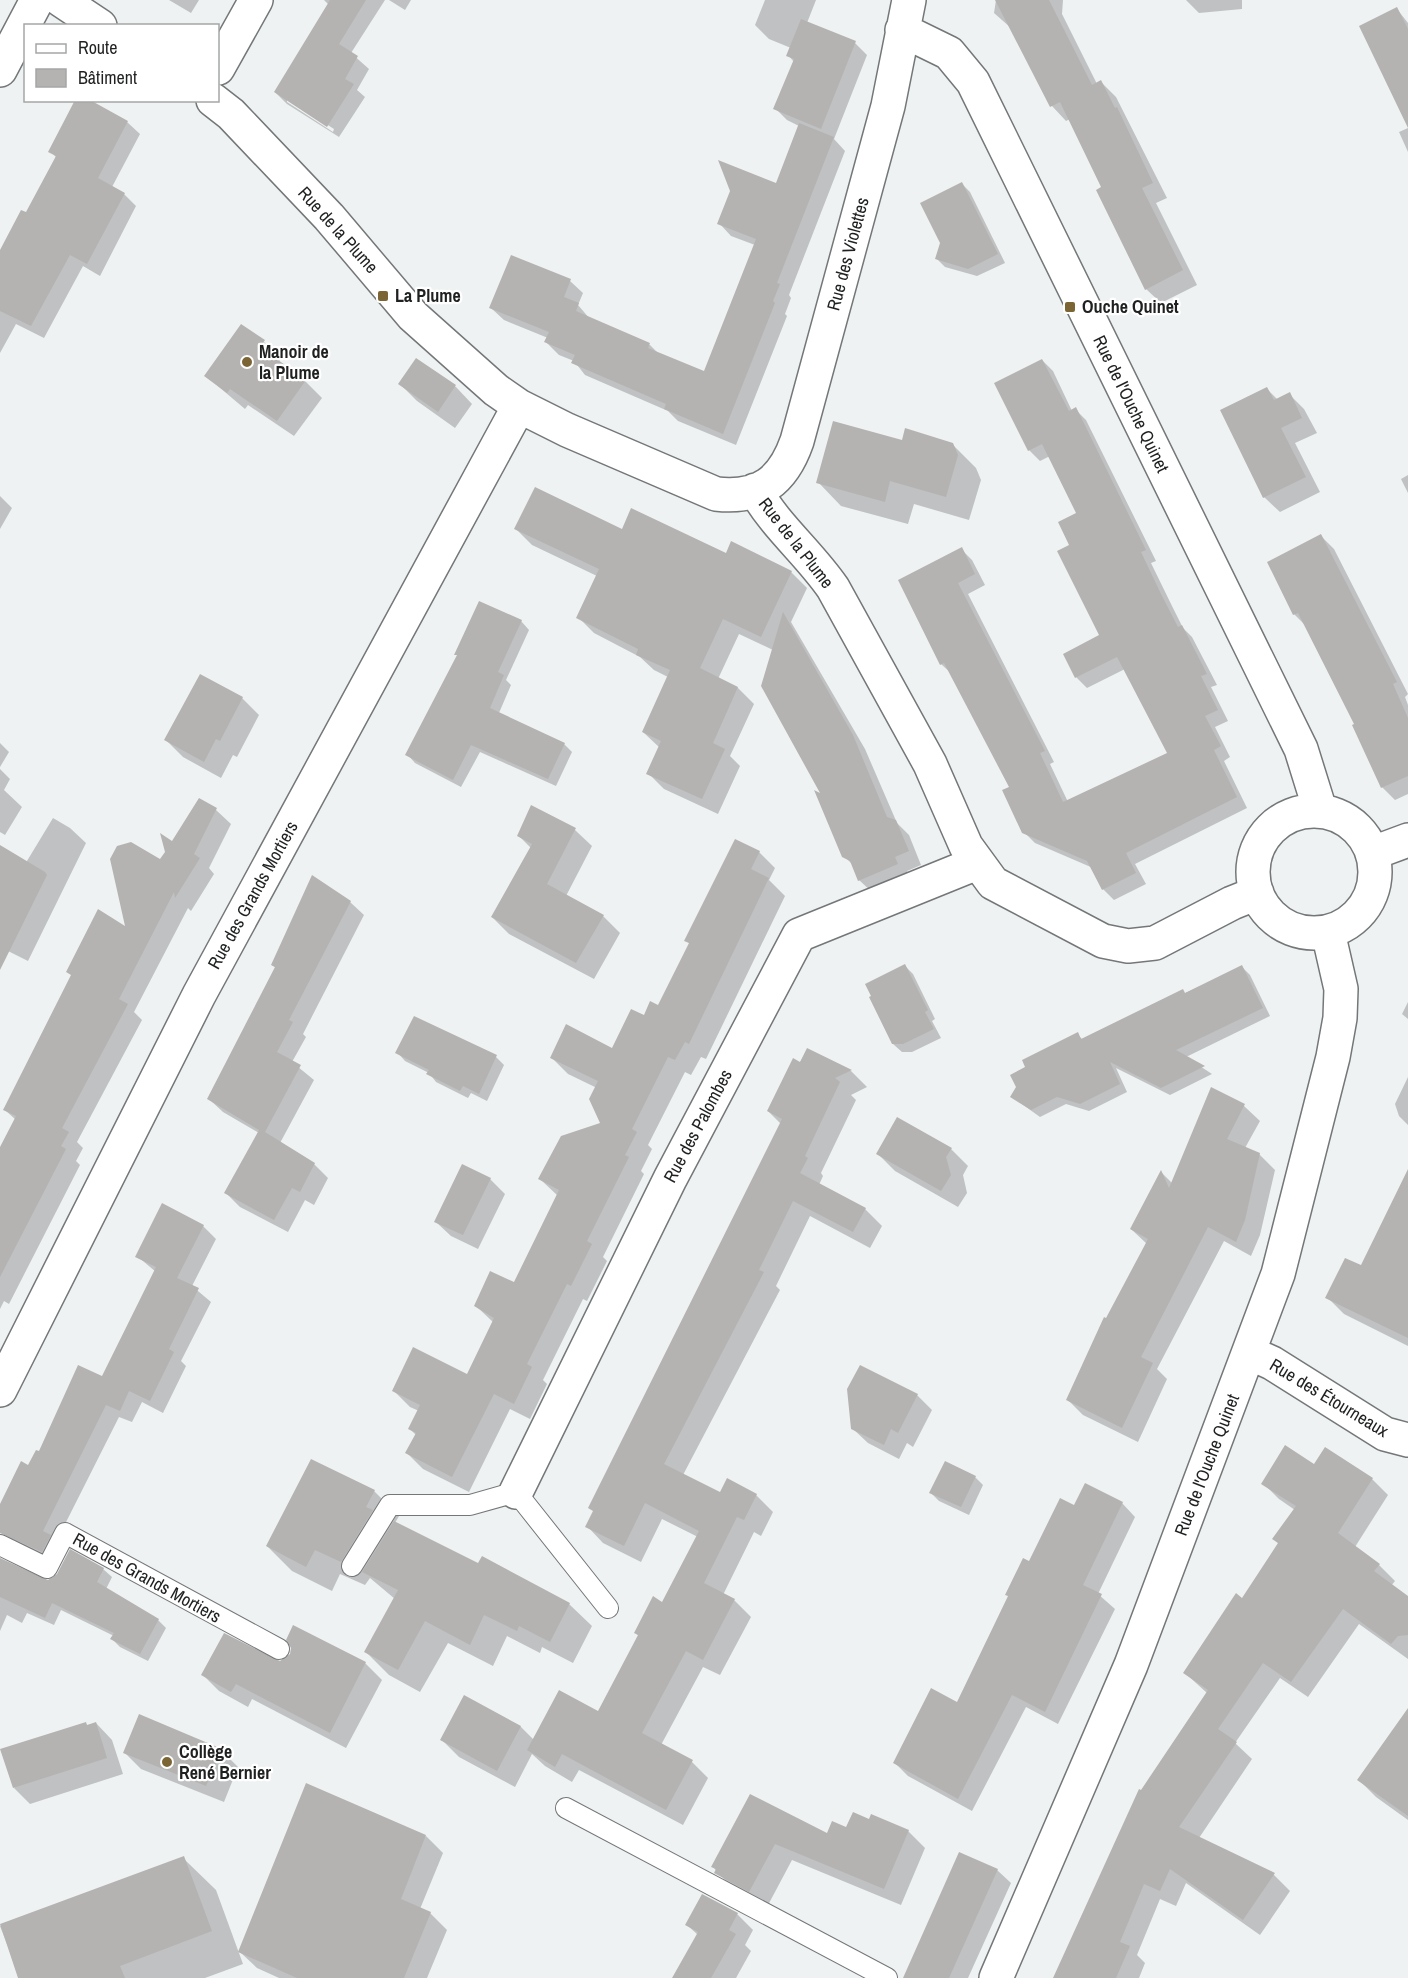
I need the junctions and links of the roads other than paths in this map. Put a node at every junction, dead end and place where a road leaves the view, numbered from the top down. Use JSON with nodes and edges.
{"nodes":[{"id":1,"x":37,"y":0,"type":"edge"},
{"id":2,"x":61,"y":0,"type":"edge"},
{"id":3,"x":256,"y":0,"type":"edge"},
{"id":4,"x":905,"y":15,"type":"edge"},
{"id":5,"x":24,"y":24,"type":"edge"},
{"id":6,"x":97,"y":24,"type":"edge"},
{"id":7,"x":24,"y":25,"type":"edge"},
{"id":8,"x":219,"y":66,"type":"edge"},
{"id":9,"x":0,"y":70,"type":"edge"},
{"id":10,"x":216,"y":102,"type":"edge"},
{"id":11,"x":519,"y":406,"type":"junction"},
{"id":12,"x":755,"y":490,"type":"junction"},
{"id":13,"x":1320,"y":810,"type":"junction"},
{"id":14,"x":1408,"y":840,"type":"edge"},
{"id":15,"x":1373,"y":853,"type":"junction"},
{"id":16,"x":977,"y":863,"type":"junction"},
{"id":17,"x":1257,"y":893,"type":"junction"},
{"id":18,"x":1328,"y":932,"type":"junction"},
{"id":19,"x":1250,"y":1353,"type":"junction"},
{"id":20,"x":0,"y":1390,"type":"edge"},
{"id":21,"x":1408,"y":1440,"type":"edge"},
{"id":22,"x":516,"y":1491,"type":"junction"},
{"id":23,"x":0,"y":1545,"type":"edge"},
{"id":24,"x":352,"y":1566,"type":"dead end"},
{"id":25,"x":608,"y":1608,"type":"dead end"},
{"id":26,"x":279,"y":1649,"type":"dead end"},
{"id":27,"x":566,"y":1808,"type":"dead end"},
{"id":28,"x":887,"y":1978,"type":"edge"},
{"id":29,"x":996,"y":1978,"type":"edge"}],
"edges":[{"from":1,"to":5,"type":"street"},
{"from":2,"to":6,"type":"street"},
{"from":3,"to":8,"type":"street"},
{"from":4,"to":12,"type":"street","name":"Rue des Violettes"},
{"from":4,"to":13,"type":"street","name":"Rue de l'Ouche Quinet"},
{"from":7,"to":9,"type":"street"},
{"from":10,"to":11,"type":"street","name":"Rue de la Plume"},
{"from":11,"to":12,"type":"street","name":"Rue de la Plume"},
{"from":11,"to":20,"type":"street","name":"Rue des Grands Mortiers"},
{"from":12,"to":16,"type":"street","name":"Rue de la Plume"},
{"from":13,"to":15,"type":"street"},
{"from":13,"to":17,"type":"street"},
{"from":14,"to":15,"type":"street"},
{"from":15,"to":18,"type":"street"},
{"from":16,"to":17,"type":"street","name":"Rue de la Plume"},
{"from":16,"to":22,"type":"street","name":"Rue des Palombes"},
{"from":17,"to":18,"type":"street"},
{"from":18,"to":19,"type":"street","name":"Rue de l'Ouche Quinet"},
{"from":19,"to":21,"type":"street","name":"Rue des Étourneaux"},
{"from":19,"to":29,"type":"street","name":"Rue de l'Ouche Quinet"},
{"from":22,"to":24,"type":"lane"},
{"from":22,"to":25,"type":"lane"},
{"from":23,"to":26,"type":"lane","name":"Rue des Grands Mortiers"},
{"from":27,"to":28,"type":"lane"}]}
